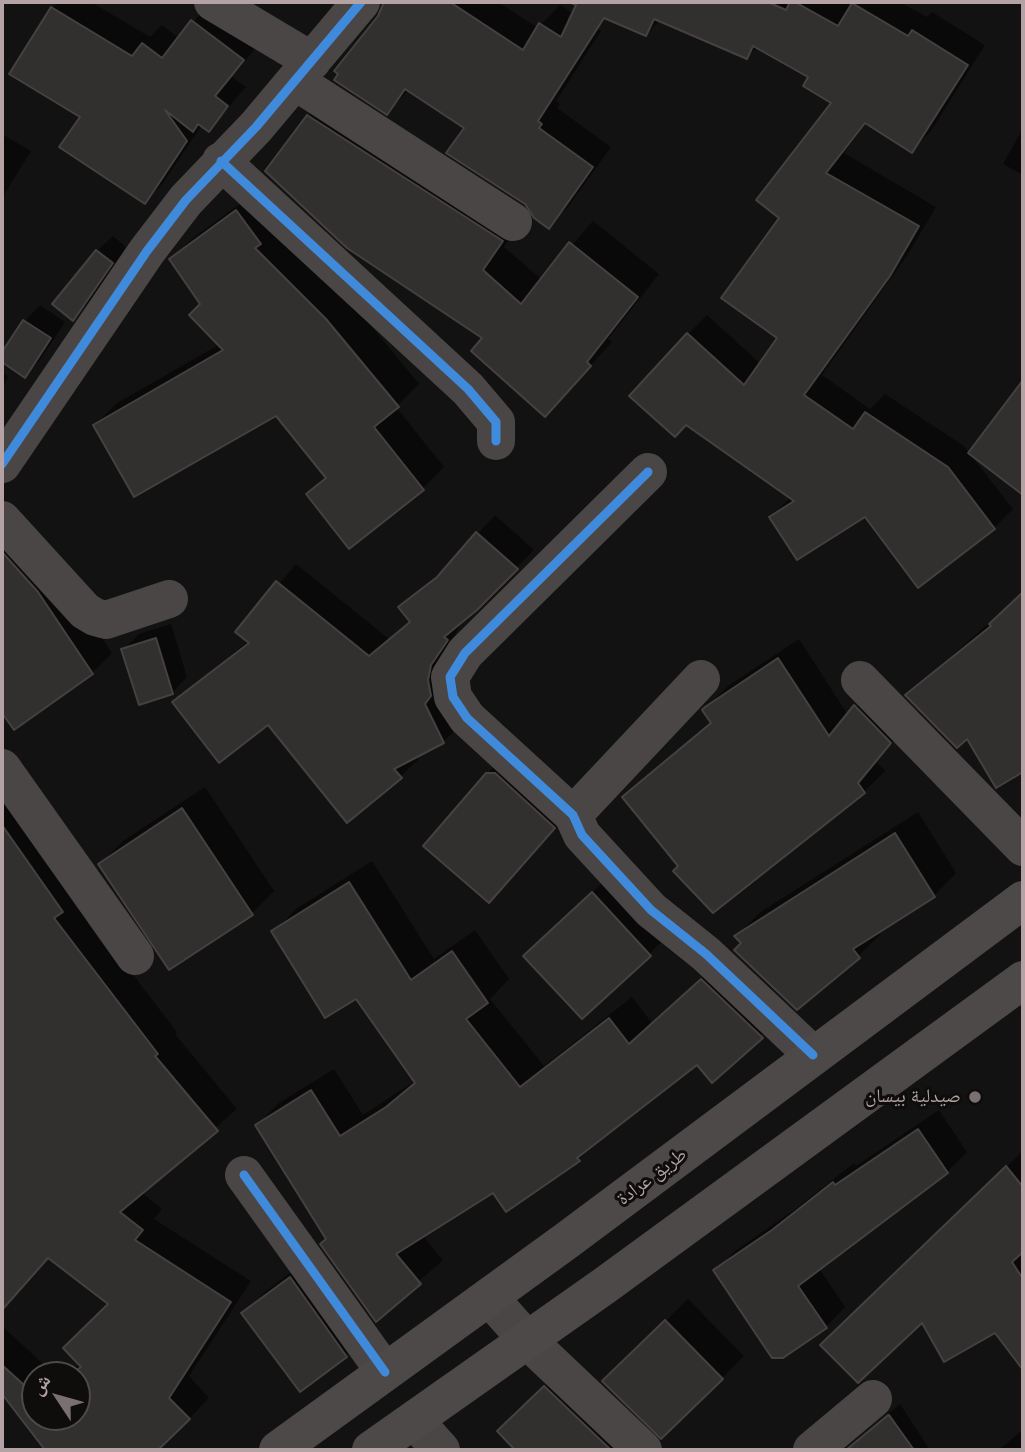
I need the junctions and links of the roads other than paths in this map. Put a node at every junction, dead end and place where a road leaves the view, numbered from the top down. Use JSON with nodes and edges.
{"nodes":[{"id":1,"x":213,"y":2,"type":"edge"},
{"id":2,"x":361,"y":2,"type":"edge"},
{"id":3,"x":304,"y":71,"type":"junction"},
{"id":4,"x":221,"y":161,"type":"junction"},
{"id":5,"x":513,"y":222,"type":"dead end"},
{"id":6,"x":496,"y":441,"type":"dead end"},
{"id":7,"x":2,"y":464,"type":"edge"},
{"id":8,"x":648,"y":472,"type":"dead end"},
{"id":9,"x":2,"y":520,"type":"edge"},
{"id":10,"x":169,"y":599,"type":"dead end"},
{"id":11,"x":701,"y":679,"type":"dead end"},
{"id":12,"x":860,"y":680,"type":"dead end"},
{"id":13,"x":2,"y":768,"type":"edge"},
{"id":14,"x":573,"y":815,"type":"junction"},
{"id":15,"x":1023,"y":847,"type":"edge"},
{"id":16,"x":1023,"y":900,"type":"edge"},
{"id":17,"x":135,"y":957,"type":"dead end"},
{"id":18,"x":1023,"y":980,"type":"edge"},
{"id":19,"x":813,"y":1055,"type":"junction"},
{"id":20,"x":244,"y":1174,"type":"dead end"},
{"id":21,"x":566,"y":1241,"type":"junction"},
{"id":22,"x":604,"y":1286,"type":"junction"},
{"id":23,"x":489,"y":1297,"type":"junction"},
{"id":24,"x":528,"y":1341,"type":"junction"},
{"id":25,"x":385,"y":1372,"type":"junction"},
{"id":26,"x":873,"y":1399,"type":"dead end"},
{"id":27,"x":415,"y":1421,"type":"junction"},
{"id":28,"x":278,"y":1450,"type":"edge"},
{"id":29,"x":372,"y":1450,"type":"edge"},
{"id":30,"x":441,"y":1450,"type":"edge"},
{"id":31,"x":643,"y":1450,"type":"edge"},
{"id":32,"x":812,"y":1450,"type":"edge"}],
"edges":[{"from":1,"to":3,"type":"street"},
{"from":2,"to":3,"type":"street"},
{"from":3,"to":4,"type":"street"},
{"from":3,"to":5,"type":"street"},
{"from":4,"to":6,"type":"street"},
{"from":4,"to":7,"type":"street"},
{"from":8,"to":14,"type":"street"},
{"from":9,"to":10,"type":"street"},
{"from":11,"to":14,"type":"street"},
{"from":12,"to":15,"type":"street"},
{"from":13,"to":17,"type":"street"},
{"from":14,"to":19,"type":"street"},
{"from":16,"to":19,"type":"main road","name":"طريق عرادة"},
{"from":18,"to":22,"type":"main road"},
{"from":19,"to":21,"type":"main road","name":"طريق عرادة"},
{"from":20,"to":25,"type":"street"},
{"from":21,"to":22,"type":"main road"},
{"from":21,"to":23,"type":"main road","name":"طريق عرادة"},
{"from":22,"to":24,"type":"main road"},
{"from":23,"to":24,"type":"street"},
{"from":23,"to":25,"type":"main road","name":"طريق عرادة"},
{"from":24,"to":27,"type":"main road"},
{"from":24,"to":31,"type":"street"},
{"from":25,"to":28,"type":"main road","name":"طريق عرادة"},
{"from":26,"to":32,"type":"street"},
{"from":27,"to":29,"type":"main road"},
{"from":27,"to":30,"type":"street"}]}
